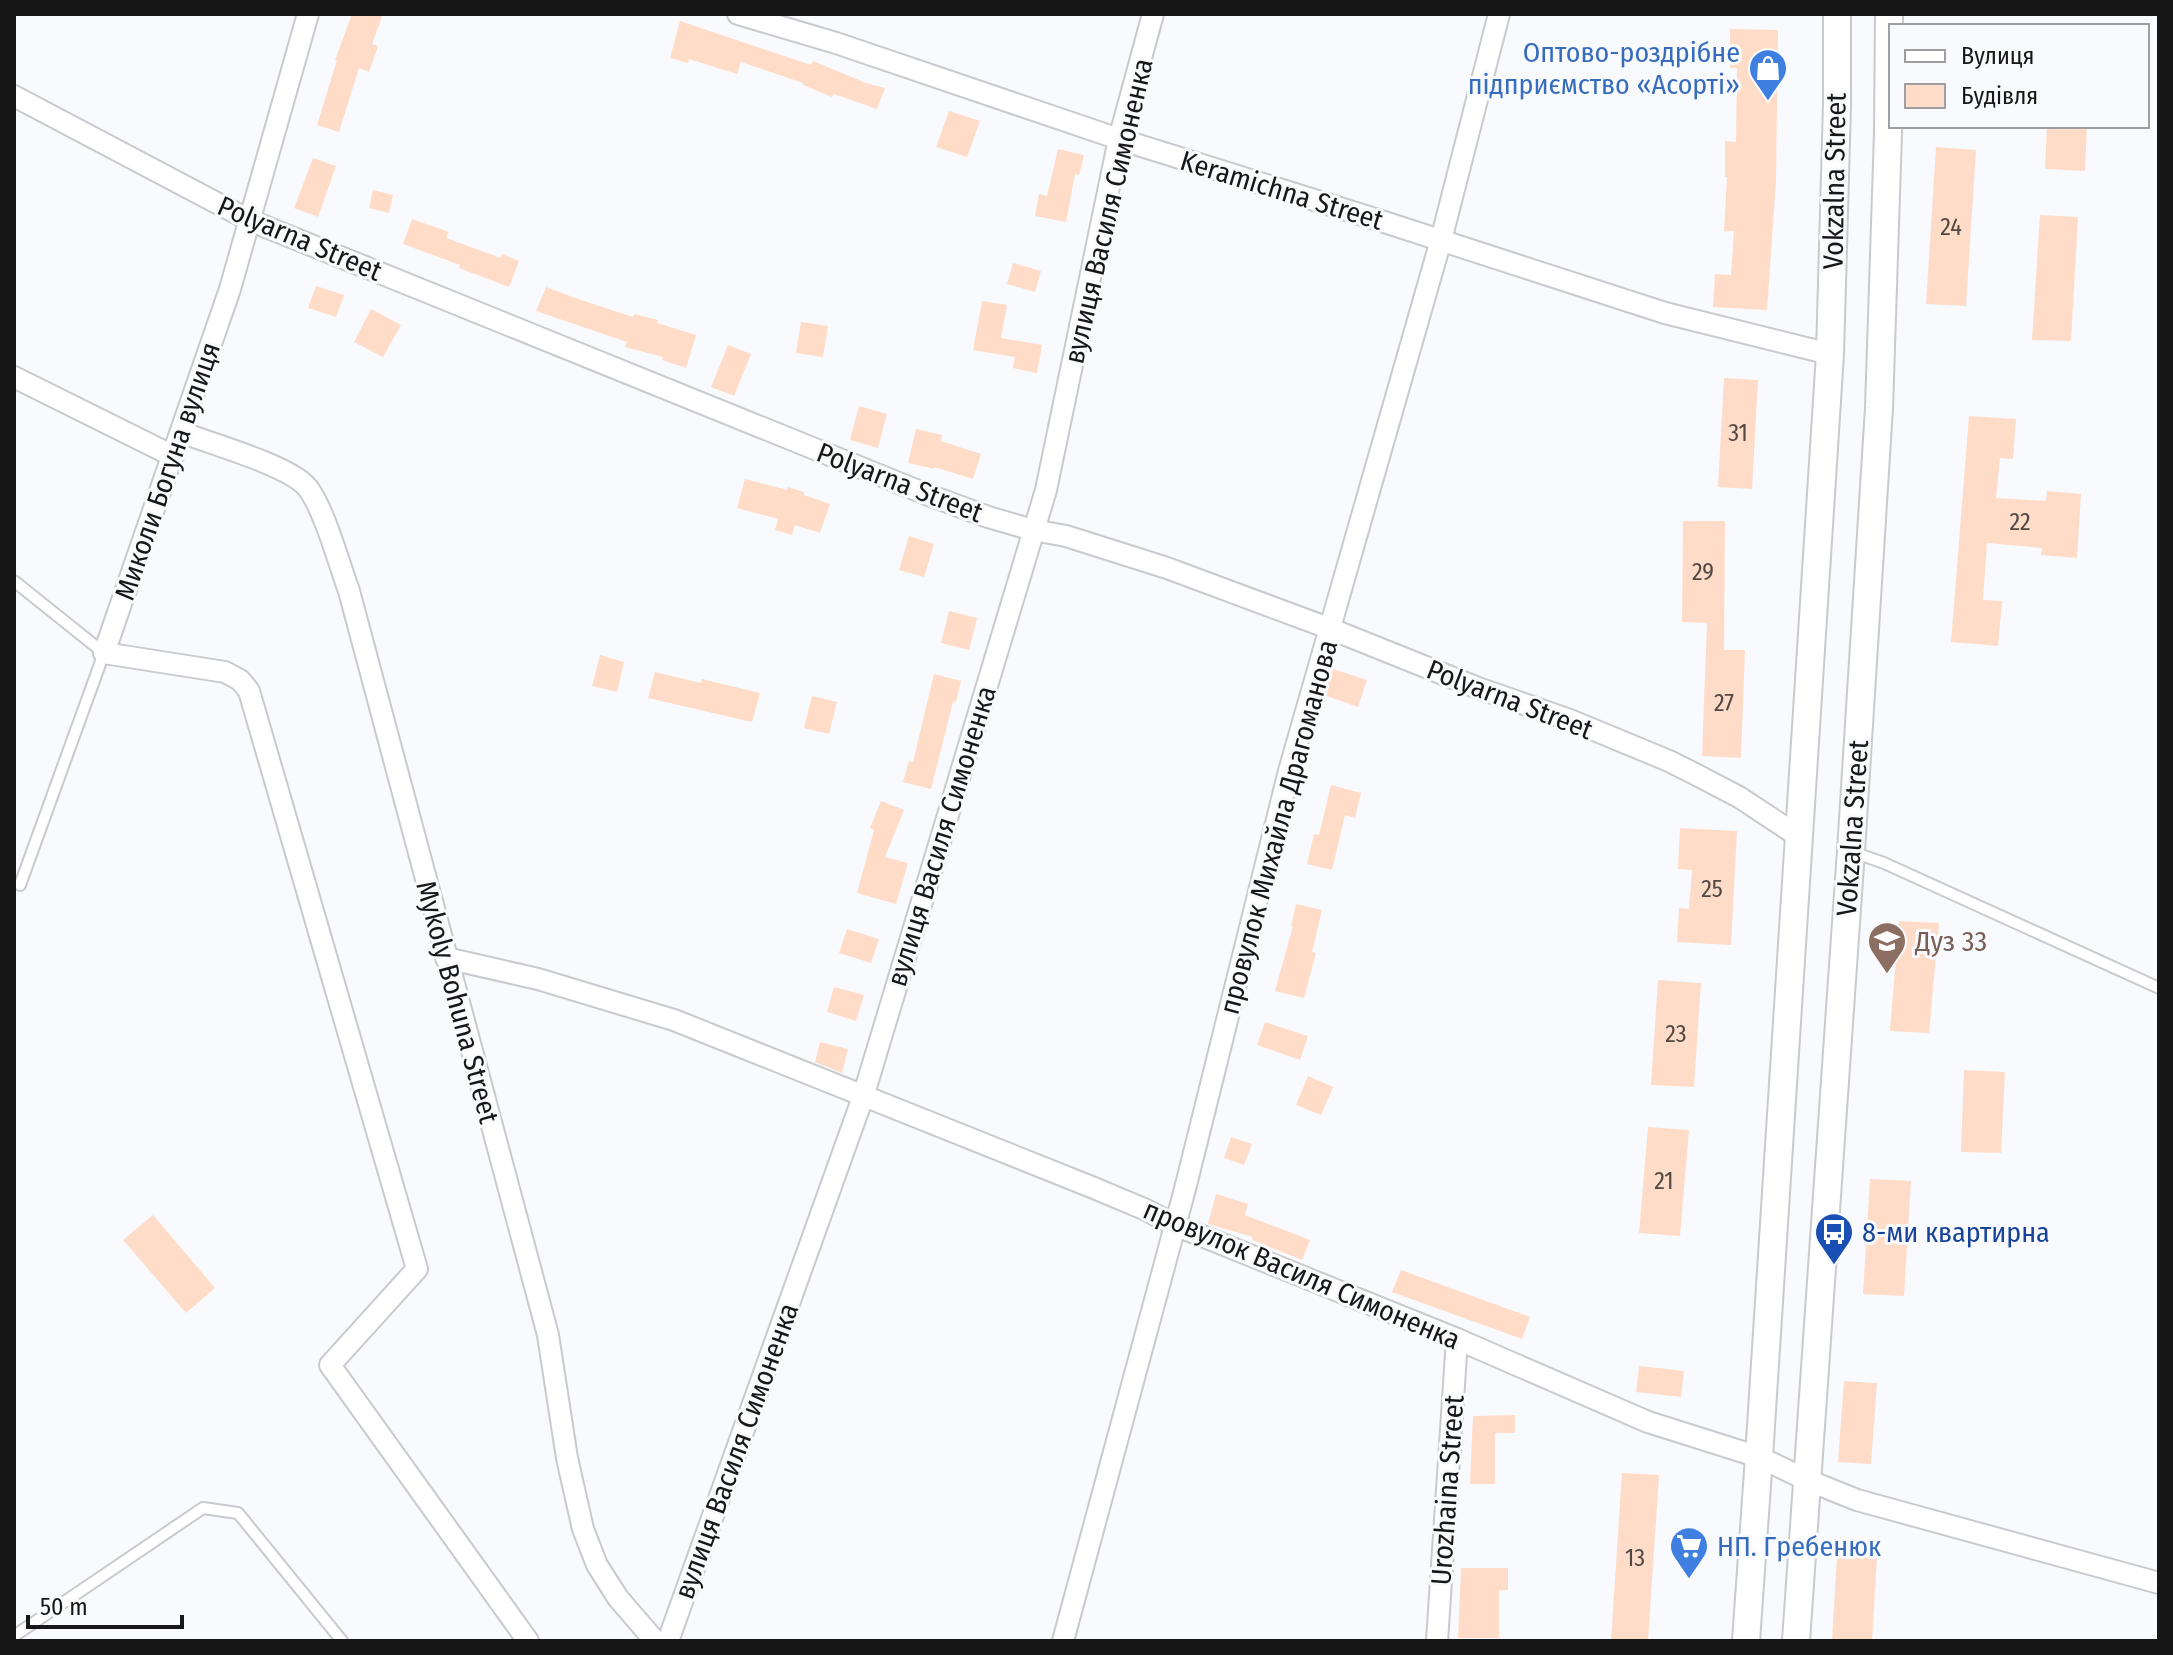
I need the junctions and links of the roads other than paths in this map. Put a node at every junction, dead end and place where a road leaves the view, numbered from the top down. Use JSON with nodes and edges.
{"nodes":[{"id":1,"x":308,"y":14,"type":"edge"},
{"id":2,"x":738,"y":14,"type":"edge"},
{"id":3,"x":1153,"y":14,"type":"edge"},
{"id":4,"x":1499,"y":14,"type":"edge"},
{"id":5,"x":1837,"y":14,"type":"edge"},
{"id":6,"x":1889,"y":14,"type":"edge"},
{"id":7,"x":14,"y":96,"type":"edge"},
{"id":8,"x":1119,"y":139,"type":"junction"},
{"id":9,"x":249,"y":220,"type":"junction"},
{"id":10,"x":1441,"y":240,"type":"junction"},
{"id":11,"x":1830,"y":354,"type":"junction"},
{"id":12,"x":14,"y":377,"type":"edge"},
{"id":13,"x":181,"y":432,"type":"junction"},
{"id":14,"x":173,"y":456,"type":"junction"},
{"id":15,"x":1033,"y":530,"type":"junction"},
{"id":16,"x":14,"y":581,"type":"edge"},
{"id":17,"x":1331,"y":629,"type":"junction"},
{"id":18,"x":104,"y":653,"type":"junction"},
{"id":19,"x":1798,"y":836,"type":"junction"},
{"id":20,"x":1851,"y":851,"type":"junction"},
{"id":21,"x":20,"y":885,"type":"dead end"},
{"id":22,"x":446,"y":958,"type":"junction"},
{"id":23,"x":2159,"y":988,"type":"edge"},
{"id":24,"x":863,"y":1097,"type":"junction"},
{"id":25,"x":1175,"y":1225,"type":"junction"},
{"id":26,"x":1457,"y":1339,"type":"junction"},
{"id":27,"x":1759,"y":1457,"type":"junction"},
{"id":28,"x":1807,"y":1480,"type":"junction"},
{"id":29,"x":2159,"y":1562,"type":"edge"},
{"id":30,"x":2158,"y":1583,"type":"edge"},
{"id":31,"x":14,"y":1636,"type":"edge"},
{"id":32,"x":342,"y":1641,"type":"edge"},
{"id":33,"x":528,"y":1641,"type":"edge"},
{"id":34,"x":655,"y":1641,"type":"edge"},
{"id":35,"x":668,"y":1641,"type":"edge"},
{"id":36,"x":1063,"y":1641,"type":"edge"},
{"id":37,"x":1437,"y":1641,"type":"edge"},
{"id":38,"x":1746,"y":1641,"type":"edge"},
{"id":39,"x":1796,"y":1641,"type":"edge"}],
"edges":[{"from":1,"to":9,"type":"street"},
{"from":2,"to":8,"type":"street","name":"Keramichna Street"},
{"from":3,"to":8,"type":"street","name":"вулиця Василя Симоненка"},
{"from":4,"to":10,"type":"street","name":"провулок Михайла Драгоманова"},
{"from":5,"to":11,"type":"street","name":"Vokzalna Street"},
{"from":6,"to":20,"type":"street","name":"Vokzalna Street"},
{"from":7,"to":9,"type":"street","name":"Polyarna Street"},
{"from":8,"to":10,"type":"street","name":"Keramichna Street"},
{"from":8,"to":15,"type":"street","name":"вулиця Василя Симоненка"},
{"from":9,"to":13,"type":"street"},
{"from":9,"to":15,"type":"street","name":"Polyarna Street"},
{"from":10,"to":11,"type":"street","name":"Keramichna Street"},
{"from":10,"to":17,"type":"street","name":"провулок Михайла Драгоманова"},
{"from":11,"to":19,"type":"street","name":"Vokzalna Street"},
{"from":12,"to":14,"type":"street"},
{"from":13,"to":14,"type":"street","name":"Миколи Богуна вулиця"},
{"from":13,"to":22,"type":"street","name":"Mykoly Bohuna Street"},
{"from":14,"to":18,"type":"street","name":"Миколи Богуна вулиця"},
{"from":15,"to":17,"type":"street","name":"Polyarna Street"},
{"from":15,"to":24,"type":"street","name":"вулиця Василя Симоненка"},
{"from":16,"to":18,"type":"lane"},
{"from":17,"to":19,"type":"street","name":"Polyarna Street"},
{"from":17,"to":25,"type":"street","name":"провулок Михайла Драгоманова"},
{"from":18,"to":21,"type":"lane"},
{"from":18,"to":33,"type":"street"},
{"from":19,"to":27,"type":"street","name":"Vokzalna Street"},
{"from":20,"to":23,"type":"lane"},
{"from":20,"to":28,"type":"street","name":"Vokzalna Street"},
{"from":22,"to":24,"type":"street","name":"провулок Василя Симоненка"},
{"from":22,"to":34,"type":"street","name":"Mykoly Bohuna Street"},
{"from":24,"to":25,"type":"street","name":"провулок Василя Симоненка"},
{"from":24,"to":35,"type":"street","name":"вулиця Василя Симоненка"},
{"from":25,"to":26,"type":"street","name":"провулок Василя Симоненка"},
{"from":25,"to":36,"type":"street","name":"провулок Михайла Драгоманова"},
{"from":26,"to":27,"type":"street","name":"провулок Василя Симоненка"},
{"from":26,"to":37,"type":"street","name":"Urozhaina Street"},
{"from":27,"to":28,"type":"street","name":"провулок Василя Симоненка"},
{"from":27,"to":38,"type":"street","name":"Vokzalna Street"},
{"from":28,"to":30,"type":"street","name":"провулок Василя Симоненка"},
{"from":28,"to":39,"type":"street","name":"Vokzalna Street"},
{"from":29,"to":30,"type":"street"},
{"from":31,"to":32,"type":"lane"}]}
